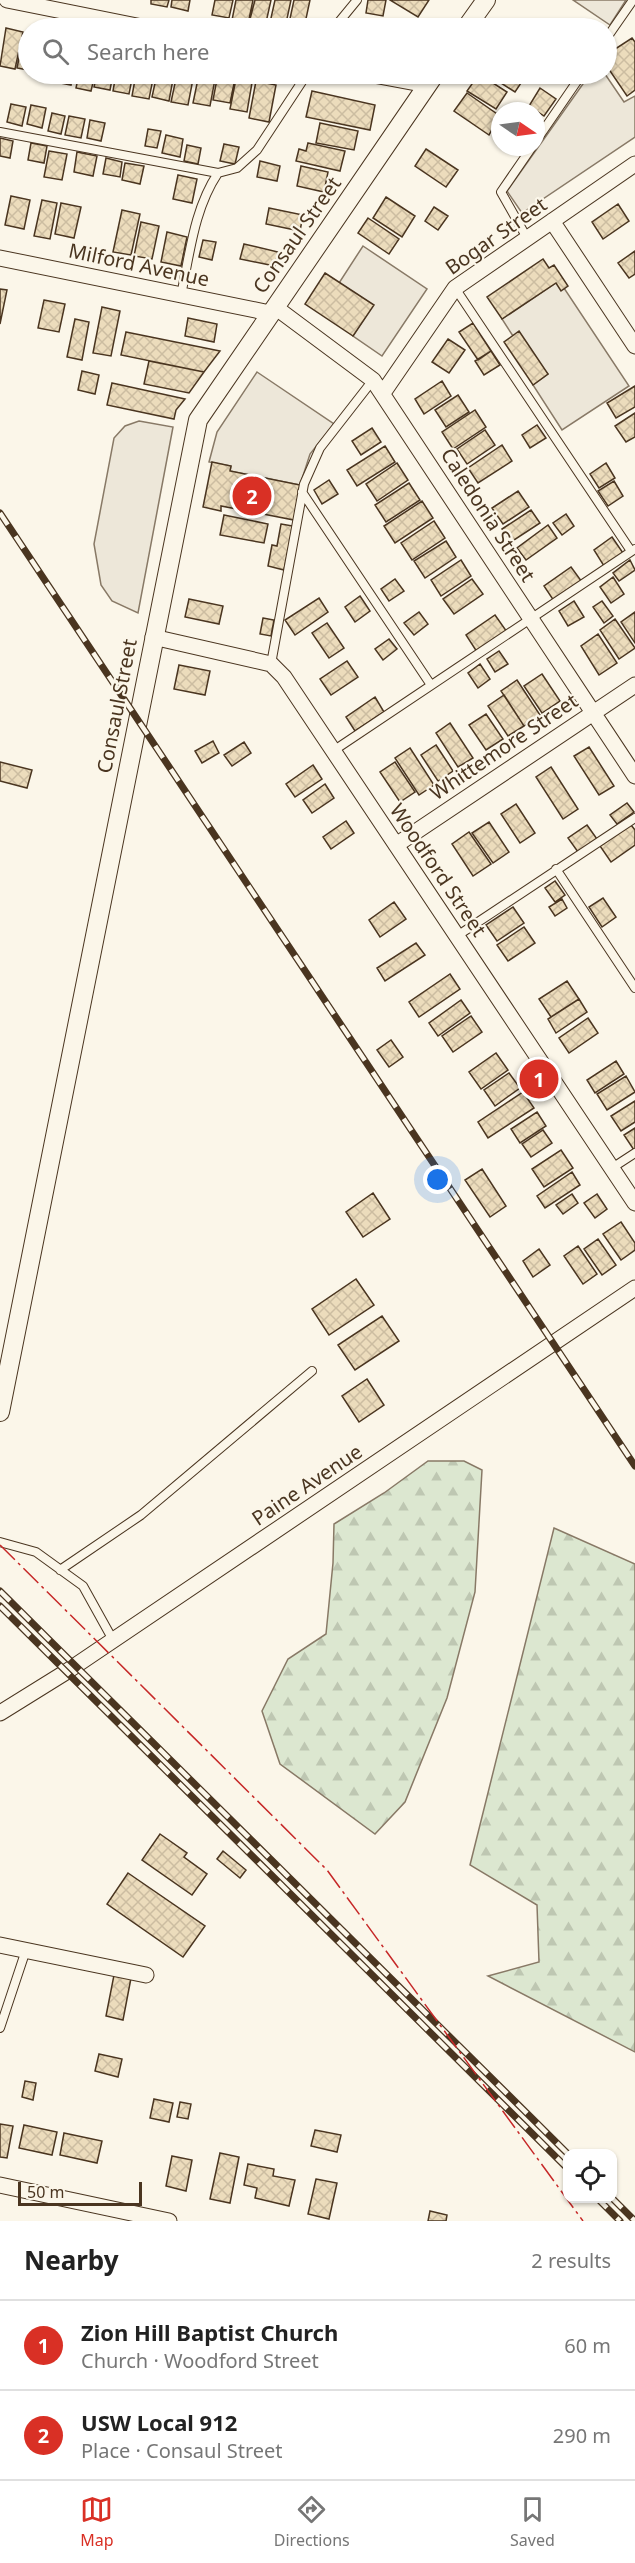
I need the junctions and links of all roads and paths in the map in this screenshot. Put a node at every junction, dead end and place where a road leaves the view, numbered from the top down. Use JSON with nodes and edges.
{"nodes":[{"id":1,"x":7,"y":0,"type":"edge"},
{"id":2,"x":357,"y":0,"type":"edge"},
{"id":3,"x":486,"y":0,"type":"edge"},
{"id":4,"x":633,"y":0,"type":"edge"},
{"id":5,"x":97,"y":18,"type":"edge"},
{"id":6,"x":342,"y":18,"type":"edge"},
{"id":7,"x":473,"y":18,"type":"edge"},
{"id":8,"x":617,"y":23,"type":"edge"},
{"id":9,"x":301,"y":84,"type":"edge"},
{"id":10,"x":428,"y":84,"type":"edge"},
{"id":11,"x":575,"y":84,"type":"edge"},
{"id":12,"x":545,"y":128,"type":"edge"},
{"id":13,"x":0,"y":132,"type":"edge"},
{"id":14,"x":526,"y":156,"type":"edge"},
{"id":15,"x":635,"y":164,"type":"edge"},
{"id":16,"x":218,"y":173,"type":"junction"},
{"id":17,"x":552,"y":221,"type":"junction"},
{"id":18,"x":527,"y":238,"type":"junction"},
{"id":19,"x":0,"y":258,"type":"edge"},
{"id":20,"x":455,"y":288,"type":"junction"},
{"id":21,"x":181,"y":295,"type":"junction"},
{"id":22,"x":272,"y":310,"type":"junction"},
{"id":23,"x":635,"y":345,"type":"edge"},
{"id":24,"x":374,"y":380,"type":"junction"},
{"id":25,"x":383,"y":393,"type":"junction"},
{"id":26,"x":302,"y":492,"type":"junction"},
{"id":27,"x":633,"y":550,"type":"edge"},
{"id":28,"x":531,"y":618,"type":"junction"},
{"id":29,"x":153,"y":637,"type":"junction"},
{"id":30,"x":271,"y":664,"type":"junction"},
{"id":31,"x":635,"y":684,"type":"edge"},
{"id":32,"x":431,"y":685,"type":"junction"},
{"id":33,"x":593,"y":713,"type":"junction"},
{"id":34,"x":333,"y":751,"type":"junction"},
{"id":35,"x":635,"y":776,"type":"edge"},
{"id":36,"x":635,"y":818,"type":"edge"},
{"id":37,"x":396,"y":845,"type":"junction"},
{"id":38,"x":556,"y":869,"type":"junction"},
{"id":39,"x":457,"y":936,"type":"junction"},
{"id":40,"x":635,"y":988,"type":"edge"},
{"id":41,"x":635,"y":1153,"type":"edge"},
{"id":42,"x":612,"y":1168,"type":"junction"},
{"id":43,"x":635,"y":1203,"type":"edge"},
{"id":44,"x":635,"y":1288,"type":"edge"},
{"id":45,"x":312,"y":1371,"type":"dead end"},
{"id":46,"x":0,"y":1412,"type":"edge"},
{"id":47,"x":0,"y":1542,"type":"edge"},
{"id":48,"x":60,"y":1570,"type":"junction"},
{"id":49,"x":113,"y":1640,"type":"junction"},
{"id":50,"x":0,"y":1713,"type":"edge"},
{"id":51,"x":0,"y":1945,"type":"edge"},
{"id":52,"x":26,"y":1950,"type":"junction"},
{"id":53,"x":146,"y":1975,"type":"dead end"},
{"id":54,"x":0,"y":2028,"type":"edge"},
{"id":55,"x":0,"y":2185,"type":"edge"},
{"id":56,"x":170,"y":2221,"type":"edge"}],
"edges":[{"from":1,"to":5,"type":"street"},
{"from":2,"to":6,"type":"lane"},
{"from":3,"to":7,"type":"street"},
{"from":4,"to":8,"type":"lane"},
{"from":9,"to":16,"type":"lane"},
{"from":10,"to":22,"type":"street","name":"Consaul Street"},
{"from":11,"to":12,"type":"lane"},
{"from":13,"to":16,"type":"lane"},
{"from":14,"to":18,"type":"lane"},
{"from":15,"to":17,"type":"street","name":"Bogar Street"},
{"from":16,"to":21,"type":"lane"},
{"from":17,"to":18,"type":"street","name":"Bogar Street"},
{"from":17,"to":23,"type":"street"},
{"from":18,"to":20,"type":"street","name":"Bogar Street"},
{"from":19,"to":21,"type":"street","name":"Milford Avenue"},
{"from":20,"to":25,"type":"street","name":"Bogar Street"},
{"from":20,"to":27,"type":"lane"},
{"from":21,"to":22,"type":"street","name":"Milford Avenue"},
{"from":22,"to":24,"type":"street","name":"Caledonia Street"},
{"from":22,"to":29,"type":"street","name":"Consaul Street"},
{"from":24,"to":25,"type":"street","name":"Caledonia Street"},
{"from":24,"to":26,"type":"lane"},
{"from":25,"to":28,"type":"street","name":"Caledonia Street"},
{"from":26,"to":30,"type":"lane"},
{"from":26,"to":32,"type":"lane"},
{"from":27,"to":28,"type":"lane"},
{"from":28,"to":32,"type":"lane"},
{"from":28,"to":33,"type":"street","name":"Caledonia Street"},
{"from":29,"to":30,"type":"street"},
{"from":29,"to":46,"type":"street","name":"Consaul Street"},
{"from":30,"to":34,"type":"street","name":"Woodford Street"},
{"from":31,"to":33,"type":"street","name":"Whittemore Street"},
{"from":32,"to":34,"type":"lane"},
{"from":33,"to":35,"type":"street","name":"Caledonia Street"},
{"from":33,"to":37,"type":"street","name":"Whittemore Street"},
{"from":34,"to":37,"type":"street","name":"Woodford Street"},
{"from":36,"to":38,"type":"lane"},
{"from":37,"to":39,"type":"street","name":"Woodford Street"},
{"from":38,"to":39,"type":"lane"},
{"from":38,"to":40,"type":"lane"},
{"from":39,"to":42,"type":"street","name":"Woodford Street"},
{"from":41,"to":42,"type":"lane"},
{"from":42,"to":43,"type":"street","name":"Woodford Street"},
{"from":44,"to":49,"type":"street","name":"Paine Avenue"},
{"from":45,"to":48,"type":"lane"},
{"from":47,"to":48,"type":"lane"},
{"from":48,"to":49,"type":"lane"},
{"from":49,"to":50,"type":"street","name":"Paine Avenue"},
{"from":51,"to":52,"type":"street"},
{"from":52,"to":53,"type":"street"},
{"from":52,"to":54,"type":"lane"},
{"from":55,"to":56,"type":"street"}]}
